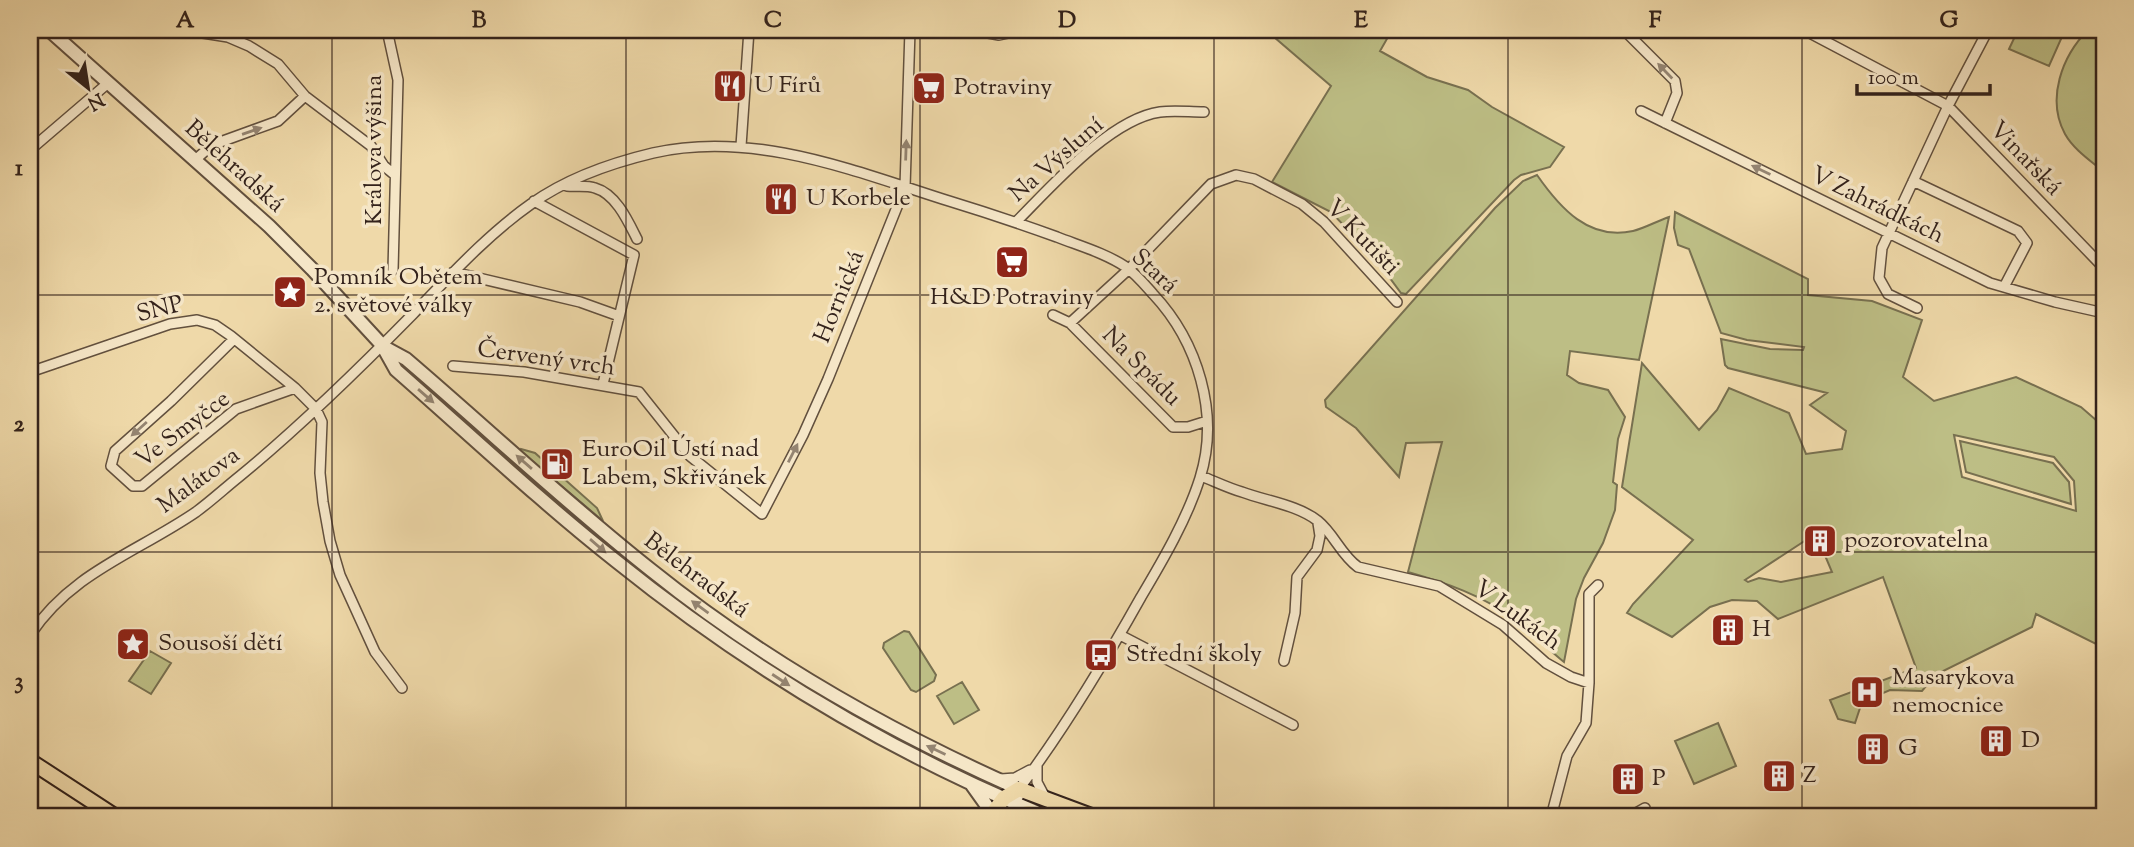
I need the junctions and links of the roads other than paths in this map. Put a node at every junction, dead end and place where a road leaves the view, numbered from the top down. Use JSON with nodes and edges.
{"nodes":[{"id":1,"x":184,"y":30,"type":"edge"},
{"id":2,"x":387,"y":30,"type":"edge"},
{"id":3,"x":749,"y":30,"type":"edge"},
{"id":4,"x":910,"y":30,"type":"edge"},
{"id":5,"x":972,"y":30,"type":"edge"},
{"id":6,"x":1022,"y":30,"type":"edge"},
{"id":7,"x":1624,"y":30,"type":"edge"},
{"id":8,"x":1804,"y":30,"type":"edge"},
{"id":9,"x":1987,"y":30,"type":"edge"},
{"id":10,"x":53,"y":31,"type":"edge"},
{"id":11,"x":229,"y":33,"type":"edge"},
{"id":12,"x":107,"y":84,"type":"junction"},
{"id":13,"x":305,"y":96,"type":"junction"},
{"id":14,"x":1948,"y":106,"type":"junction"},
{"id":15,"x":1641,"y":111,"type":"dead end"},
{"id":16,"x":1204,"y":112,"type":"dead end"},
{"id":17,"x":1665,"y":122,"type":"junction"},
{"id":18,"x":741,"y":146,"type":"junction"},
{"id":19,"x":30,"y":150,"type":"edge"},
{"id":20,"x":195,"y":160,"type":"junction"},
{"id":21,"x":396,"y":175,"type":"junction"},
{"id":22,"x":1913,"y":181,"type":"junction"},
{"id":23,"x":563,"y":186,"type":"junction"},
{"id":24,"x":905,"y":187,"type":"junction"},
{"id":25,"x":534,"y":201,"type":"junction"},
{"id":26,"x":1016,"y":222,"type":"junction"},
{"id":27,"x":1888,"y":233,"type":"junction"},
{"id":28,"x":637,"y":239,"type":"dead end"},
{"id":29,"x":2104,"y":268,"type":"edge"},
{"id":30,"x":1129,"y":269,"type":"junction"},
{"id":31,"x":393,"y":270,"type":"dead end"},
{"id":32,"x":453,"y":272,"type":"junction"},
{"id":33,"x":2004,"y":286,"type":"junction"},
{"id":34,"x":1397,"y":302,"type":"dead end"},
{"id":35,"x":1917,"y":308,"type":"dead end"},
{"id":36,"x":2104,"y":313,"type":"edge"},
{"id":37,"x":1053,"y":315,"type":"dead end"},
{"id":38,"x":619,"y":316,"type":"junction"},
{"id":39,"x":1069,"y":323,"type":"junction"},
{"id":40,"x":234,"y":339,"type":"junction"},
{"id":41,"x":382,"y":345,"type":"junction"},
{"id":42,"x":453,"y":366,"type":"dead end"},
{"id":43,"x":30,"y":372,"type":"edge"},
{"id":44,"x":603,"y":384,"type":"junction"},
{"id":45,"x":295,"y":388,"type":"junction"},
{"id":46,"x":316,"y":409,"type":"junction"},
{"id":47,"x":1207,"y":421,"type":"junction"},
{"id":48,"x":1201,"y":476,"type":"junction"},
{"id":49,"x":721,"y":479,"type":"joint"},
{"id":50,"x":1318,"y":521,"type":"junction"},
{"id":51,"x":1598,"y":585,"type":"dead end"},
{"id":52,"x":30,"y":635,"type":"edge"},
{"id":53,"x":1120,"y":635,"type":"junction"},
{"id":54,"x":1284,"y":661,"type":"dead end"},
{"id":55,"x":1589,"y":682,"type":"junction"},
{"id":56,"x":402,"y":688,"type":"dead end"},
{"id":57,"x":1293,"y":726,"type":"dead end"},
{"id":58,"x":30,"y":761,"type":"edge"},
{"id":59,"x":1038,"y":765,"type":"junction"},
{"id":60,"x":998,"y":779,"type":"junction"},
{"id":61,"x":970,"y":783,"type":"junction"},
{"id":62,"x":1012,"y":804,"type":"edge"},
{"id":63,"x":1645,"y":808,"type":"dead end"},
{"id":64,"x":1045,"y":810,"type":"edge"},
{"id":65,"x":991,"y":815,"type":"edge"},
{"id":66,"x":116,"y":817,"type":"edge"},
{"id":67,"x":1094,"y":817,"type":"edge"},
{"id":68,"x":1551,"y":817,"type":"edge"},
{"id":69,"x":1629,"y":817,"type":"edge"}],
"edges":[{"from":1,"to":11,"type":"street"},
{"from":2,"to":21,"type":"street","name":"Králova výšina"},
{"from":3,"to":18,"type":"street"},
{"from":24,"to":4,"type":"street","name":"Hornická","one_way":true},
{"from":5,"to":6,"type":"street"},
{"from":17,"to":7,"type":"street","one_way":true},
{"from":8,"to":14,"type":"street","name":"Vinařská"},
{"from":9,"to":14,"type":"street"},
{"from":10,"to":12,"type":"street","name":"Bělehradská"},
{"from":11,"to":13,"type":"street"},
{"from":12,"to":19,"type":"street"},
{"from":12,"to":20,"type":"street","name":"Bělehradská"},
{"from":20,"to":13,"type":"street","one_way":true},
{"from":13,"to":21,"type":"street"},
{"from":14,"to":22,"type":"street"},
{"from":14,"to":29,"type":"street","name":"Vinařská"},
{"from":15,"to":17,"type":"street","name":"V Zahrádkách"},
{"from":16,"to":26,"type":"street","name":"Na Výsluní"},
{"from":27,"to":17,"type":"street","name":"V Zahrádkách","one_way":true},
{"from":18,"to":23,"type":"street","name":"Stará"},
{"from":18,"to":24,"type":"street","name":"Stará"},
{"from":20,"to":41,"type":"street","name":"Bělehradská"},
{"from":21,"to":31,"type":"street","name":"Králova výšina"},
{"from":22,"to":27,"type":"street"},
{"from":22,"to":33,"type":"street"},
{"from":23,"to":25,"type":"street","name":"Stará"},
{"from":23,"to":28,"type":"street"},
{"from":24,"to":26,"type":"street","name":"Stará"},
{"from":49,"to":24,"type":"street","name":"Hornická","one_way":true},
{"from":25,"to":32,"type":"street","name":"Malátova"},
{"from":25,"to":38,"type":"street"},
{"from":26,"to":30,"type":"street","name":"Stará"},
{"from":27,"to":33,"type":"street","name":"V Zahrádkách"},
{"from":27,"to":35,"type":"street"},
{"from":30,"to":34,"type":"street","name":"V Kutišti"},
{"from":30,"to":39,"type":"street","name":"V Kutišti"},
{"from":30,"to":47,"type":"street","name":"Stará"},
{"from":32,"to":38,"type":"street"},
{"from":32,"to":41,"type":"street","name":"Malátova"},
{"from":33,"to":36,"type":"street","name":"V Zahrádkách"},
{"from":37,"to":39,"type":"street","name":"Na Spádu"},
{"from":38,"to":44,"type":"street"},
{"from":39,"to":47,"type":"street","name":"Na Spádu"},
{"from":40,"to":43,"type":"street","name":"SNP"},
{"from":40,"to":45,"type":"street","name":"SNP"},
{"from":40,"to":45,"type":"street","name":"Ve Smyčce","one_way":true},
{"from":41,"to":46,"type":"street","name":"Malátova"},
{"from":60,"to":41,"type":"street","name":"Bělehradská","one_way":true},
{"from":41,"to":61,"type":"street","name":"Bělehradská","one_way":true},
{"from":42,"to":44,"type":"street","name":"Červený vrch"},
{"from":44,"to":49,"type":"street","name":"Červený vrch"},
{"from":45,"to":46,"type":"street","name":"SNP"},
{"from":46,"to":52,"type":"street","name":"Malátova"},
{"from":46,"to":56,"type":"street"},
{"from":47,"to":48,"type":"street","name":"Stará"},
{"from":48,"to":50,"type":"street","name":"V Lukách"},
{"from":48,"to":53,"type":"street","name":"Stará"},
{"from":50,"to":54,"type":"street"},
{"from":50,"to":55,"type":"street","name":"V Lukách"},
{"from":51,"to":55,"type":"street"},
{"from":53,"to":57,"type":"street"},
{"from":53,"to":59,"type":"street","name":"Stará"},
{"from":55,"to":68,"type":"street"},
{"from":58,"to":66,"type":"main road"},
{"from":59,"to":60,"type":"street"},
{"from":59,"to":62,"type":"street","name":"Stará"},
{"from":59,"to":64,"type":"street"},
{"from":60,"to":62,"type":"street","name":"Bělehradská"},
{"from":61,"to":62,"type":"street","name":"Bělehradská"},
{"from":61,"to":65,"type":"street","name":"Bělehradská"},
{"from":62,"to":64,"type":"main road"},
{"from":62,"to":64,"type":"main road"},
{"from":62,"to":65,"type":"main road"},
{"from":63,"to":69,"type":"street"},
{"from":64,"to":67,"type":"main road"}]}
